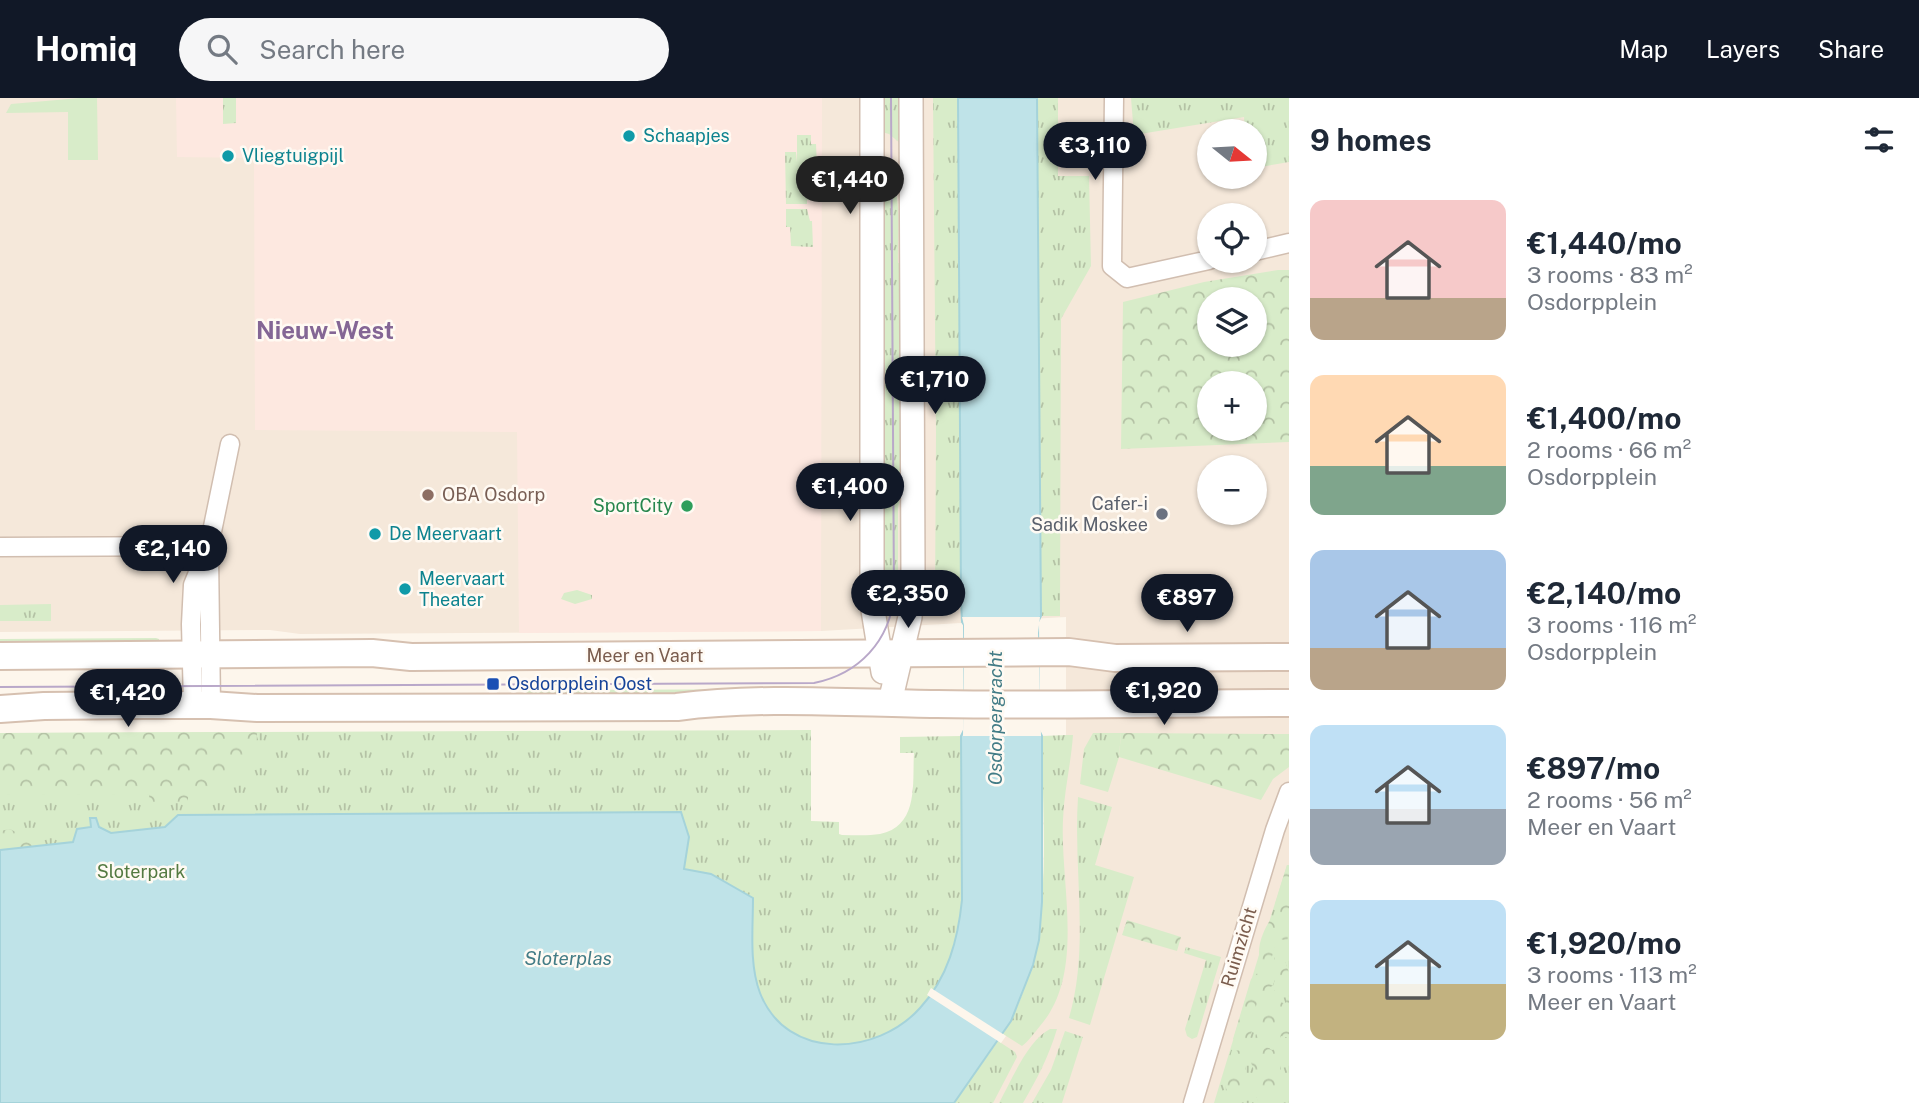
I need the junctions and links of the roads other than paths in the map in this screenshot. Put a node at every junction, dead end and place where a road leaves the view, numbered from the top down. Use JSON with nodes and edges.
{"nodes":[{"id":1,"x":872,"y":98,"type":"edge"},
{"id":2,"x":911,"y":98,"type":"edge"},
{"id":3,"x":1114,"y":98,"type":"edge"},
{"id":4,"x":1289,"y":243,"type":"edge"},
{"id":5,"x":1267,"y":248,"type":"edge"},
{"id":6,"x":1197,"y":263,"type":"edge"},
{"id":7,"x":230,"y":444,"type":"dead end"},
{"id":8,"x":209,"y":546,"type":"junction"},
{"id":9,"x":0,"y":547,"type":"edge"},
{"id":10,"x":872,"y":604,"type":"junction"},
{"id":11,"x":910,"y":617,"type":"junction"},
{"id":12,"x":936,"y":653,"type":"junction"},
{"id":13,"x":843,"y":654,"type":"junction"},
{"id":14,"x":890,"y":654,"type":"junction"},
{"id":15,"x":201,"y":655,"type":"junction"},
{"id":16,"x":0,"y":656,"type":"edge"},
{"id":17,"x":1289,"y":657,"type":"edge"},
{"id":18,"x":890,"y":702,"type":"junction"},
{"id":19,"x":1289,"y":703,"type":"edge"},
{"id":20,"x":202,"y":705,"type":"junction"},
{"id":21,"x":0,"y":709,"type":"edge"},
{"id":22,"x":1289,"y":792,"type":"edge"},
{"id":23,"x":1193,"y":1103,"type":"edge"}],
"edges":[{"from":1,"to":10,"type":"street"},
{"from":2,"to":11,"type":"street"},
{"from":3,"to":6,"type":"street"},
{"from":4,"to":5,"type":"street"},
{"from":7,"to":8,"type":"street"},
{"from":8,"to":9,"type":"street"},
{"from":8,"to":15,"type":"street"},
{"from":10,"to":13,"type":"street"},
{"from":10,"to":14,"type":"street"},
{"from":11,"to":12,"type":"street"},
{"from":11,"to":14,"type":"street"},
{"from":12,"to":14,"type":"main road","name":"Meer en Vaart"},
{"from":12,"to":17,"type":"main road","name":"Meer en Vaart"},
{"from":13,"to":14,"type":"main road","name":"Meer en Vaart"},
{"from":13,"to":15,"type":"main road","name":"Meer en Vaart"},
{"from":14,"to":18,"type":"street"},
{"from":15,"to":16,"type":"main road","name":"Meer en Vaart"},
{"from":15,"to":20,"type":"street"},
{"from":18,"to":19,"type":"main road"},
{"from":18,"to":20,"type":"main road"},
{"from":20,"to":21,"type":"main road"},
{"from":22,"to":23,"type":"street","name":"Ruimzicht"}]}
